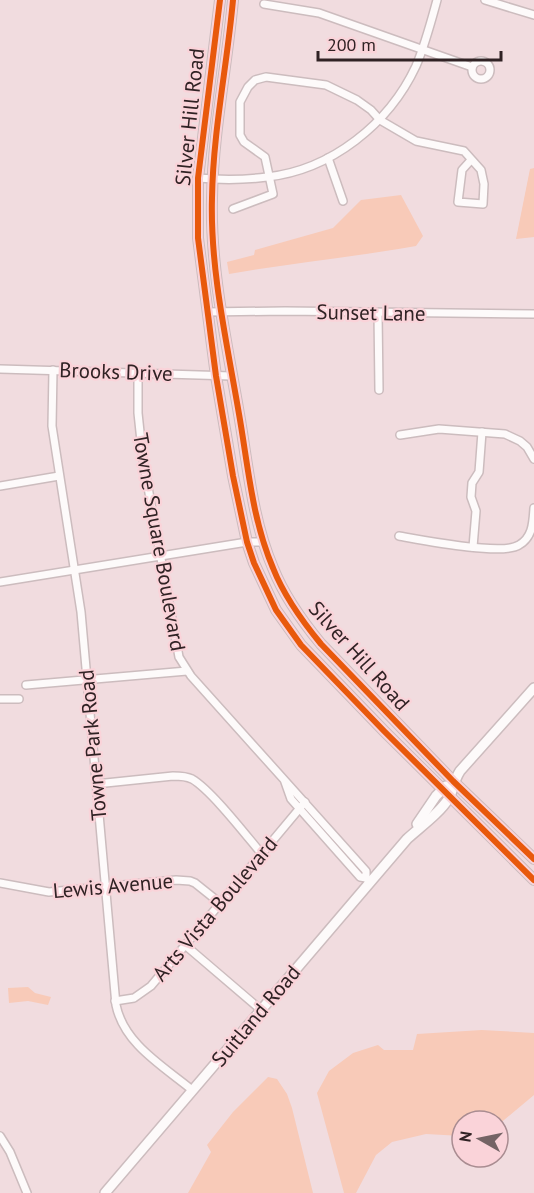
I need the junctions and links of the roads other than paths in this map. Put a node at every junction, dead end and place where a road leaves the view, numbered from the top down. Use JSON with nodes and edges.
{"nodes":[{"id":1,"x":219,"y":0,"type":"edge"},
{"id":2,"x":233,"y":0,"type":"edge"},
{"id":3,"x":437,"y":0,"type":"edge"},
{"id":4,"x":485,"y":0,"type":"edge"},
{"id":5,"x":264,"y":4,"type":"dead end"},
{"id":6,"x":511,"y":4,"type":"edge"},
{"id":7,"x":534,"y":15,"type":"edge"},
{"id":8,"x":422,"y":48,"type":"junction"},
{"id":9,"x":472,"y":67,"type":"dead end"},
{"id":10,"x":380,"y":120,"type":"junction"},
{"id":11,"x":328,"y":158,"type":"junction"},
{"id":12,"x":471,"y":160,"type":"junction"},
{"id":13,"x":269,"y":177,"type":"junction"},
{"id":14,"x":198,"y":178,"type":"junction"},
{"id":15,"x":212,"y":179,"type":"junction"},
{"id":16,"x":343,"y":201,"type":"dead end"},
{"id":17,"x":232,"y":209,"type":"dead end"},
{"id":18,"x":207,"y":312,"type":"junction"},
{"id":19,"x":222,"y":312,"type":"junction"},
{"id":20,"x":378,"y":314,"type":"junction"},
{"id":21,"x":534,"y":314,"type":"edge"},
{"id":22,"x":0,"y":369,"type":"edge"},
{"id":23,"x":53,"y":370,"type":"junction"},
{"id":24,"x":138,"y":372,"type":"junction"},
{"id":25,"x":216,"y":376,"type":"junction"},
{"id":26,"x":232,"y":376,"type":"junction"},
{"id":27,"x":379,"y":390,"type":"dead end"},
{"id":28,"x":482,"y":432,"type":"junction"},
{"id":29,"x":400,"y":435,"type":"dead end"},
{"id":30,"x":534,"y":458,"type":"edge"},
{"id":31,"x":59,"y":476,"type":"junction"},
{"id":32,"x":0,"y":486,"type":"edge"},
{"id":33,"x":534,"y":508,"type":"edge"},
{"id":34,"x":532,"y":532,"type":"edge"},
{"id":35,"x":399,"y":536,"type":"dead end"},
{"id":36,"x":263,"y":542,"type":"junction"},
{"id":37,"x":247,"y":543,"type":"junction"},
{"id":38,"x":472,"y":547,"type":"junction"},
{"id":39,"x":160,"y":557,"type":"junction"},
{"id":40,"x":74,"y":570,"type":"junction"},
{"id":41,"x":0,"y":582,"type":"edge"},
{"id":42,"x":187,"y":671,"type":"junction"},
{"id":43,"x":87,"y":679,"type":"junction"},
{"id":44,"x":26,"y":685,"type":"dead end"},
{"id":45,"x":534,"y":688,"type":"edge"},
{"id":46,"x":0,"y":699,"type":"edge"},
{"id":47,"x":19,"y":699,"type":"dead end"},
{"id":48,"x":285,"y":780,"type":"junction"},
{"id":49,"x":453,"y":781,"type":"junction"},
{"id":50,"x":96,"y":784,"type":"junction"},
{"id":51,"x":442,"y":788,"type":"junction"},
{"id":52,"x":450,"y":796,"type":"junction"},
{"id":53,"x":305,"y":802,"type":"junction"},
{"id":54,"x":299,"y":809,"type":"junction"},
{"id":55,"x":406,"y":839,"type":"junction"},
{"id":56,"x":261,"y":853,"type":"junction"},
{"id":57,"x":534,"y":859,"type":"edge"},
{"id":58,"x":368,"y":880,"type":"junction"},
{"id":59,"x":534,"y":880,"type":"edge"},
{"id":60,"x":0,"y":883,"type":"edge"},
{"id":61,"x":105,"y":886,"type":"junction"},
{"id":62,"x":220,"y":903,"type":"junction"},
{"id":63,"x":185,"y":945,"type":"junction"},
{"id":64,"x":115,"y":1001,"type":"junction"},
{"id":65,"x":261,"y":1010,"type":"junction"},
{"id":66,"x":192,"y":1090,"type":"junction"},
{"id":67,"x":0,"y":1136,"type":"edge"},
{"id":68,"x":27,"y":1193,"type":"edge"},
{"id":69,"x":105,"y":1193,"type":"edge"}],
"edges":[{"from":1,"to":14,"type":"main road","name":"Silver Hill Road"},
{"from":2,"to":15,"type":"main road","name":"Silver Hill Road"},
{"from":3,"to":8,"type":"street"},
{"from":4,"to":6,"type":"street"},
{"from":5,"to":8,"type":"street"},
{"from":6,"to":7,"type":"street"},
{"from":8,"to":9,"type":"street"},
{"from":8,"to":10,"type":"street"},
{"from":10,"to":11,"type":"street"},
{"from":10,"to":12,"type":"street"},
{"from":10,"to":13,"type":"street"},
{"from":11,"to":13,"type":"street"},
{"from":11,"to":16,"type":"street"},
{"from":12,"to":12,"type":"street"},
{"from":13,"to":15,"type":"street"},
{"from":13,"to":17,"type":"street"},
{"from":14,"to":15,"type":"street"},
{"from":14,"to":18,"type":"main road","name":"Silver Hill Road"},
{"from":15,"to":19,"type":"main road","name":"Silver Hill Road"},
{"from":18,"to":19,"type":"street","name":"Sunset Lane"},
{"from":18,"to":25,"type":"main road","name":"Silver Hill Road"},
{"from":19,"to":20,"type":"street","name":"Sunset Lane"},
{"from":19,"to":26,"type":"main road","name":"Silver Hill Road"},
{"from":20,"to":21,"type":"street","name":"Sunset Lane"},
{"from":20,"to":27,"type":"street"},
{"from":22,"to":23,"type":"street","name":"Brooks Drive"},
{"from":23,"to":24,"type":"street","name":"Brooks Drive"},
{"from":23,"to":31,"type":"street","name":"Towne Park Road"},
{"from":24,"to":25,"type":"street","name":"Brooks Drive"},
{"from":24,"to":39,"type":"street","name":"Towne Square Boulevard"},
{"from":25,"to":26,"type":"street","name":"Brooks Drive"},
{"from":25,"to":37,"type":"main road","name":"Silver Hill Road"},
{"from":26,"to":36,"type":"main road","name":"Silver Hill Road"},
{"from":28,"to":29,"type":"street"},
{"from":28,"to":30,"type":"street"},
{"from":28,"to":38,"type":"street"},
{"from":31,"to":32,"type":"street"},
{"from":31,"to":40,"type":"street","name":"Towne Park Road"},
{"from":33,"to":34,"type":"street"},
{"from":34,"to":38,"type":"street"},
{"from":35,"to":38,"type":"street"},
{"from":36,"to":37,"type":"street"},
{"from":36,"to":49,"type":"main road","name":"Silver Hill Road"},
{"from":37,"to":39,"type":"street"},
{"from":37,"to":51,"type":"main road","name":"Silver Hill Road"},
{"from":39,"to":40,"type":"street"},
{"from":39,"to":42,"type":"street","name":"Towne Square Boulevard"},
{"from":40,"to":41,"type":"street"},
{"from":40,"to":43,"type":"street","name":"Towne Park Road"},
{"from":42,"to":43,"type":"street"},
{"from":42,"to":48,"type":"street","name":"Towne Square Boulevard"},
{"from":43,"to":44,"type":"street"},
{"from":43,"to":50,"type":"street","name":"Towne Park Road"},
{"from":45,"to":49,"type":"main road","name":"Suitland Road"},
{"from":46,"to":47,"type":"street"},
{"from":48,"to":53,"type":"street","name":"Towne Square Boulevard"},
{"from":48,"to":54,"type":"street","name":"Towne Square Boulevard"},
{"from":49,"to":51,"type":"main road","name":"Suitland Road"},
{"from":49,"to":52,"type":"main road","name":"Suitland Road"},
{"from":49,"to":57,"type":"main road","name":"Silver Hill Road"},
{"from":50,"to":56,"type":"street"},
{"from":50,"to":61,"type":"street","name":"Towne Park Road"},
{"from":51,"to":52,"type":"main road","name":"Silver Hill Road"},
{"from":51,"to":55,"type":"main road","name":"Suitland Road"},
{"from":52,"to":55,"type":"main road","name":"Suitland Road"},
{"from":52,"to":59,"type":"main road","name":"Silver Hill Road"},
{"from":53,"to":54,"type":"street","name":"Arts Vista Boulevard"},
{"from":53,"to":58,"type":"street","name":"Towne Square Boulevard"},
{"from":54,"to":56,"type":"street","name":"Arts Vista Boulevard"},
{"from":54,"to":58,"type":"street","name":"Towne Square Boulevard"},
{"from":55,"to":58,"type":"main road","name":"Suitland Road"},
{"from":56,"to":62,"type":"street","name":"Arts Vista Boulevard"},
{"from":58,"to":65,"type":"main road","name":"Suitland Road"},
{"from":60,"to":61,"type":"street","name":"Lewis Avenue"},
{"from":61,"to":62,"type":"street","name":"Lewis Avenue"},
{"from":61,"to":64,"type":"street","name":"Towne Park Road"},
{"from":62,"to":63,"type":"street","name":"Arts Vista Boulevard"},
{"from":63,"to":64,"type":"street","name":"Arts Vista Boulevard"},
{"from":63,"to":65,"type":"street"},
{"from":64,"to":66,"type":"street","name":"Towne Park Road"},
{"from":65,"to":66,"type":"main road","name":"Suitland Road"},
{"from":66,"to":69,"type":"main road","name":"Suitland Road"},
{"from":67,"to":68,"type":"street"}]}
